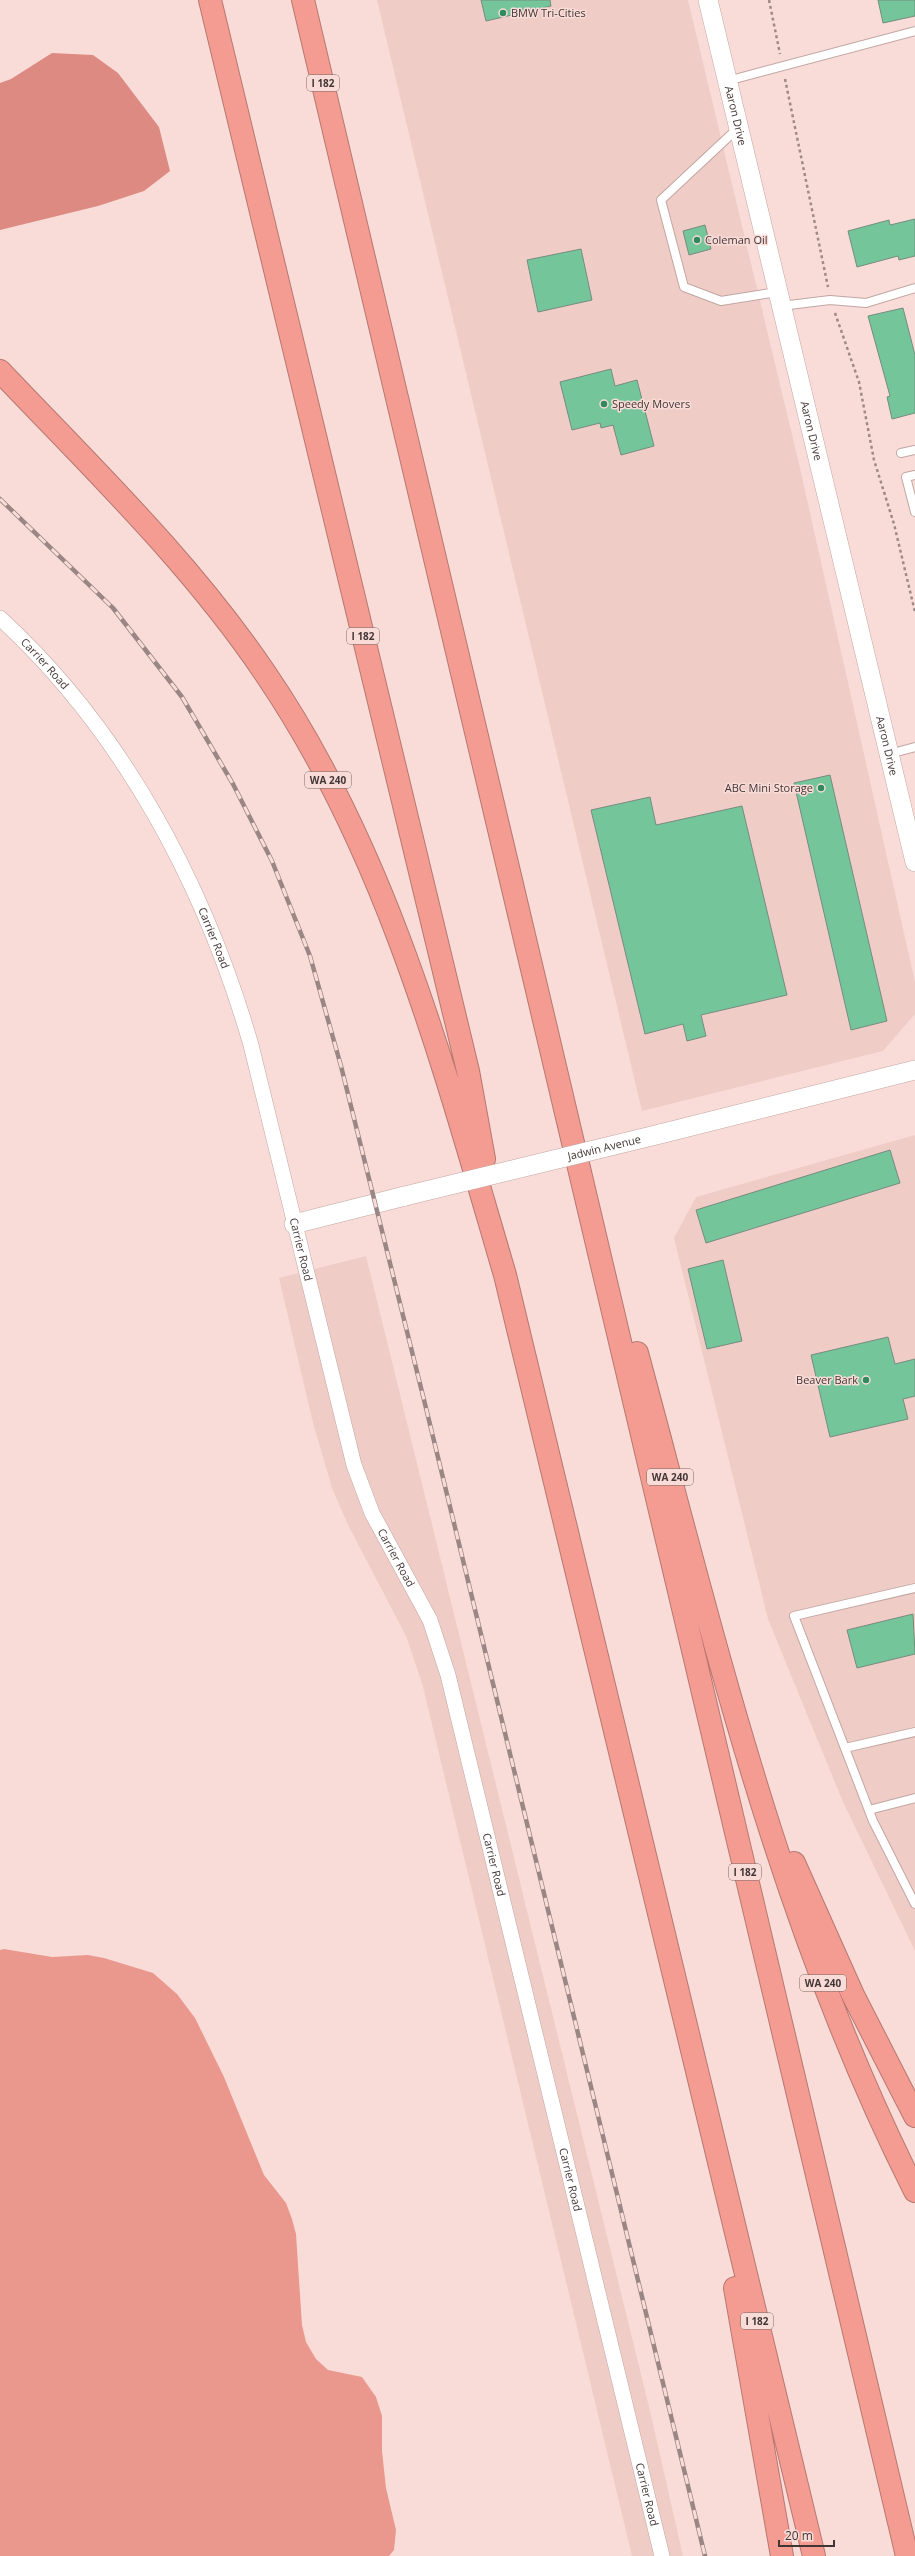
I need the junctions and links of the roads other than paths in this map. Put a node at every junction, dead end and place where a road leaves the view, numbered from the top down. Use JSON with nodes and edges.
{"nodes":[{"id":1,"x":210,"y":0,"type":"edge"},
{"id":2,"x":303,"y":0,"type":"edge"},
{"id":3,"x":313,"y":0,"type":"edge"},
{"id":4,"x":708,"y":0,"type":"edge"},
{"id":5,"x":915,"y":31,"type":"edge"},
{"id":6,"x":727,"y":81,"type":"junction"},
{"id":7,"x":738,"y":127,"type":"junction"},
{"id":8,"x":343,"y":165,"type":"junction"},
{"id":9,"x":915,"y":288,"type":"edge"},
{"id":10,"x":779,"y":299,"type":"junction"},
{"id":11,"x":0,"y":371,"type":"edge"},
{"id":12,"x":915,"y":450,"type":"edge"},
{"id":13,"x":900,"y":453,"type":"dead end"},
{"id":14,"x":915,"y":475,"type":"edge"},
{"id":15,"x":915,"y":512,"type":"edge"},
{"id":16,"x":0,"y":618,"type":"edge"},
{"id":17,"x":915,"y":747,"type":"edge"},
{"id":18,"x":889,"y":754,"type":"junction"},
{"id":19,"x":915,"y":862,"type":"edge"},
{"id":20,"x":915,"y":1070,"type":"edge"},
{"id":21,"x":583,"y":1189,"type":"junction"},
{"id":22,"x":294,"y":1224,"type":"junction"},
{"id":23,"x":505,"y":1275,"type":"junction"},
{"id":24,"x":915,"y":1588,"type":"edge"},
{"id":25,"x":915,"y":1732,"type":"edge"},
{"id":26,"x":845,"y":1748,"type":"junction"},
{"id":27,"x":750,"y":1767,"type":"junction"},
{"id":28,"x":915,"y":1798,"type":"edge"},
{"id":29,"x":869,"y":1810,"type":"junction"},
{"id":30,"x":915,"y":1904,"type":"edge"},
{"id":31,"x":700,"y":2086,"type":"junction"},
{"id":32,"x":915,"y":2116,"type":"edge"},
{"id":33,"x":915,"y":2191,"type":"edge"},
{"id":34,"x":662,"y":2556,"type":"edge"},
{"id":35,"x":782,"y":2556,"type":"edge"},
{"id":36,"x":814,"y":2556,"type":"edge"},
{"id":37,"x":907,"y":2556,"type":"edge"}],
"edges":[{"from":1,"to":23,"type":"highway","number":"I 182"},
{"from":2,"to":8,"type":"highway","number":"I 182"},
{"from":3,"to":8,"type":"highway"},
{"from":4,"to":6,"type":"street","name":"Aaron Drive"},
{"from":5,"to":6,"type":"lane"},
{"from":6,"to":7,"type":"street","name":"Aaron Drive"},
{"from":7,"to":10,"type":"street","name":"Aaron Drive"},
{"from":7,"to":10,"type":"lane"},
{"from":8,"to":21,"type":"highway","number":"I 182"},
{"from":9,"to":10,"type":"lane"},
{"from":10,"to":18,"type":"street","name":"Aaron Drive"},
{"from":11,"to":23,"type":"highway","number":"WA 240"},
{"from":12,"to":13,"type":"lane"},
{"from":14,"to":15,"type":"lane"},
{"from":16,"to":22,"type":"street","name":"Carrier Road"},
{"from":17,"to":18,"type":"lane"},
{"from":18,"to":19,"type":"street","name":"Aaron Drive"},
{"from":20,"to":22,"type":"street","name":"Jadwin Avenue","bridge":true},
{"from":21,"to":27,"type":"highway","number":"WA 240"},
{"from":21,"to":37,"type":"highway","number":"I 182"},
{"from":22,"to":34,"type":"street","name":"Carrier Road"},
{"from":23,"to":31,"type":"highway","number":"I 182"},
{"from":24,"to":26,"type":"lane"},
{"from":25,"to":26,"type":"lane"},
{"from":26,"to":29,"type":"lane"},
{"from":27,"to":32,"type":"highway"},
{"from":27,"to":33,"type":"highway","number":"WA 240"},
{"from":28,"to":29,"type":"lane"},
{"from":29,"to":30,"type":"lane"},
{"from":31,"to":35,"type":"highway"},
{"from":31,"to":36,"type":"highway","number":"I 182"}]}
